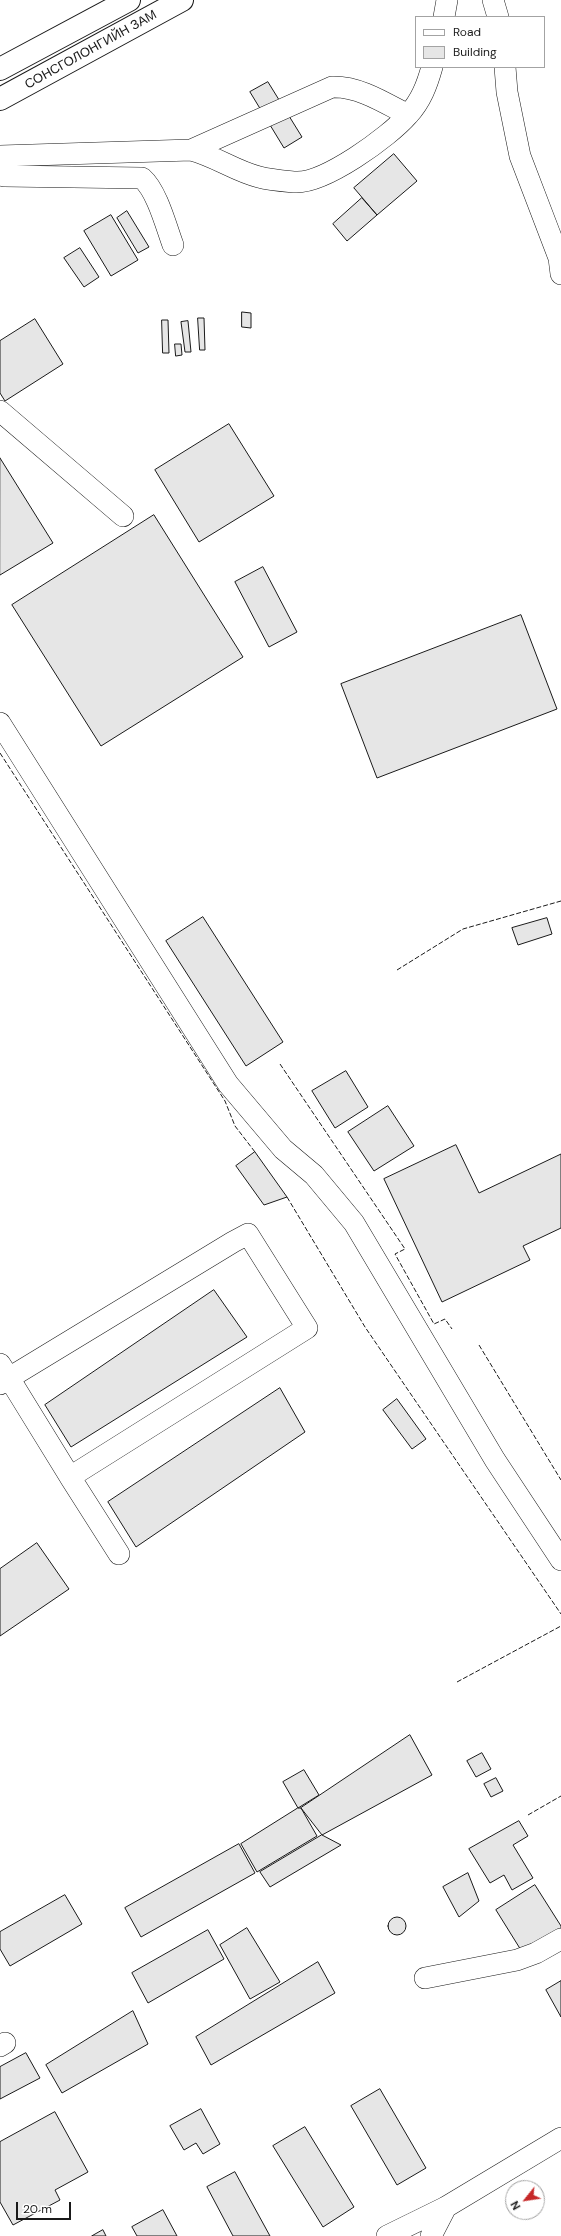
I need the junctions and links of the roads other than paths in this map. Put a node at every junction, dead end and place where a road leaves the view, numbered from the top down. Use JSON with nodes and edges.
{"nodes":[{"id":1,"x":129,"y":0,"type":"edge"},
{"id":2,"x":182,"y":0,"type":"edge"},
{"id":3,"x":447,"y":0,"type":"edge"},
{"id":4,"x":493,"y":0,"type":"edge"},
{"id":5,"x":444,"y":16,"type":"edge"},
{"id":6,"x":498,"y":16,"type":"edge"},
{"id":7,"x":432,"y":68,"type":"edge"},
{"id":8,"x":505,"y":68,"type":"edge"},
{"id":9,"x":0,"y":70,"type":"edge"},
{"id":10,"x":0,"y":99,"type":"edge"},
{"id":11,"x":408,"y":115,"type":"junction"},
{"id":12,"x":191,"y":150,"type":"junction"},
{"id":13,"x":2,"y":166,"type":"edge"},
{"id":14,"x":173,"y":245,"type":"dead end"},
{"id":15,"x":561,"y":274,"type":"edge"},
{"id":16,"x":0,"y":411,"type":"edge"},
{"id":17,"x":123,"y":516,"type":"dead end"},
{"id":18,"x":0,"y":723,"type":"edge"},
{"id":19,"x":3,"y":1375,"type":"edge"},
{"id":20,"x":70,"y":1477,"type":"junction"},
{"id":21,"x":119,"y":1554,"type":"dead end"},
{"id":22,"x":561,"y":1560,"type":"edge"},
{"id":23,"x":561,"y":1939,"type":"edge"},
{"id":24,"x":425,"y":1978,"type":"dead end"},
{"id":25,"x":561,"y":2138,"type":"edge"},
{"id":26,"x":446,"y":2207,"type":"junction"},
{"id":27,"x":387,"y":2236,"type":"edge"},
{"id":28,"x":430,"y":2236,"type":"edge"}],
"edges":[{"from":1,"to":9,"type":"main road","name":"СОНСГОЛОНГИЙН ЗАМ"},
{"from":2,"to":10,"type":"main road","name":"СОНСГОЛОНГИЙН ЗАМ"},
{"from":3,"to":5,"type":"street"},
{"from":4,"to":6,"type":"street"},
{"from":7,"to":11,"type":"street"},
{"from":8,"to":15,"type":"street"},
{"from":11,"to":12,"type":"street"},
{"from":11,"to":12,"type":"street"},
{"from":12,"to":13,"type":"street"},
{"from":13,"to":14,"type":"street"},
{"from":16,"to":17,"type":"street"},
{"from":18,"to":22,"type":"street"},
{"from":19,"to":20,"type":"street"},
{"from":19,"to":20,"type":"street"},
{"from":20,"to":21,"type":"street"},
{"from":23,"to":24,"type":"street"},
{"from":25,"to":26,"type":"street"},
{"from":26,"to":27,"type":"street"},
{"from":26,"to":28,"type":"street"}]}
